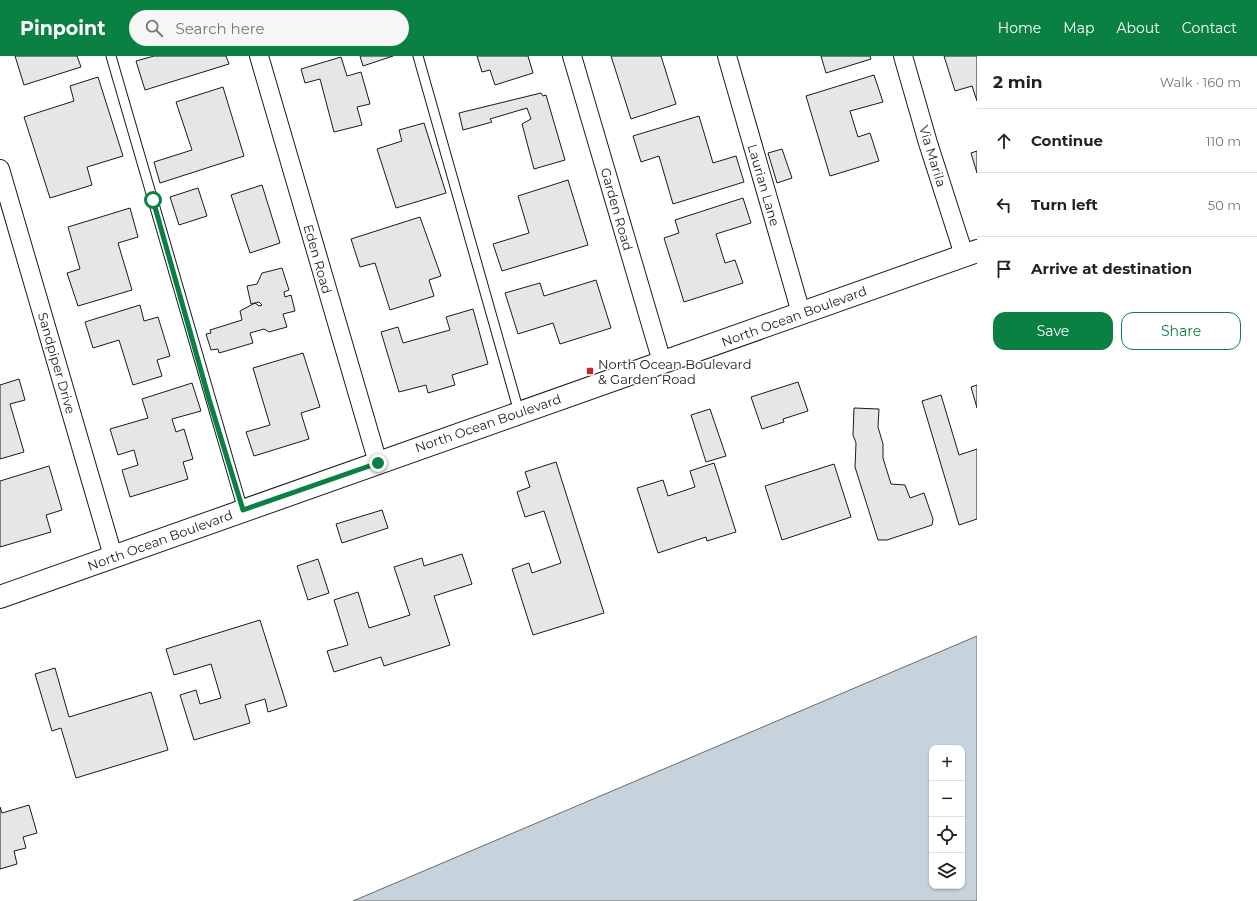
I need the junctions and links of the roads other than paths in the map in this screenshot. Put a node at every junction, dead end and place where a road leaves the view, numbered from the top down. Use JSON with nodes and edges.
{"nodes":[{"id":1,"x":111,"y":56,"type":"edge"},
{"id":2,"x":259,"y":56,"type":"edge"},
{"id":3,"x":418,"y":56,"type":"edge"},
{"id":4,"x":572,"y":56,"type":"edge"},
{"id":5,"x":727,"y":56,"type":"edge"},
{"id":6,"x":903,"y":56,"type":"edge"},
{"id":7,"x":0,"y":169,"type":"edge"},
{"id":8,"x":971,"y":253,"type":"edge"},
{"id":9,"x":801,"y":313,"type":"junction"},
{"id":10,"x":662,"y":362,"type":"junction"},
{"id":11,"x":520,"y":412,"type":"junction"},
{"id":12,"x":378,"y":463,"type":"junction"},
{"id":13,"x":243,"y":510,"type":"junction"},
{"id":14,"x":113,"y":556,"type":"junction"},
{"id":15,"x":0,"y":597,"type":"edge"}],
"edges":[{"from":1,"to":13,"type":"lane"},
{"from":2,"to":12,"type":"street","name":"Eden Road"},
{"from":3,"to":11,"type":"lane"},
{"from":4,"to":10,"type":"street","name":"Garden Road"},
{"from":5,"to":9,"type":"street","name":"Laurian Lane"},
{"from":6,"to":8,"type":"street","name":"Via Marila"},
{"from":7,"to":14,"type":"street","name":"Sandpiper Drive"},
{"from":8,"to":9,"type":"street","name":"North Ocean Boulevard"},
{"from":9,"to":10,"type":"street","name":"North Ocean Boulevard"},
{"from":10,"to":11,"type":"street","name":"North Ocean Boulevard"},
{"from":11,"to":12,"type":"street","name":"North Ocean Boulevard"},
{"from":12,"to":13,"type":"street","name":"North Ocean Boulevard"},
{"from":13,"to":14,"type":"street","name":"North Ocean Boulevard"},
{"from":14,"to":15,"type":"street","name":"North Ocean Boulevard"}]}
